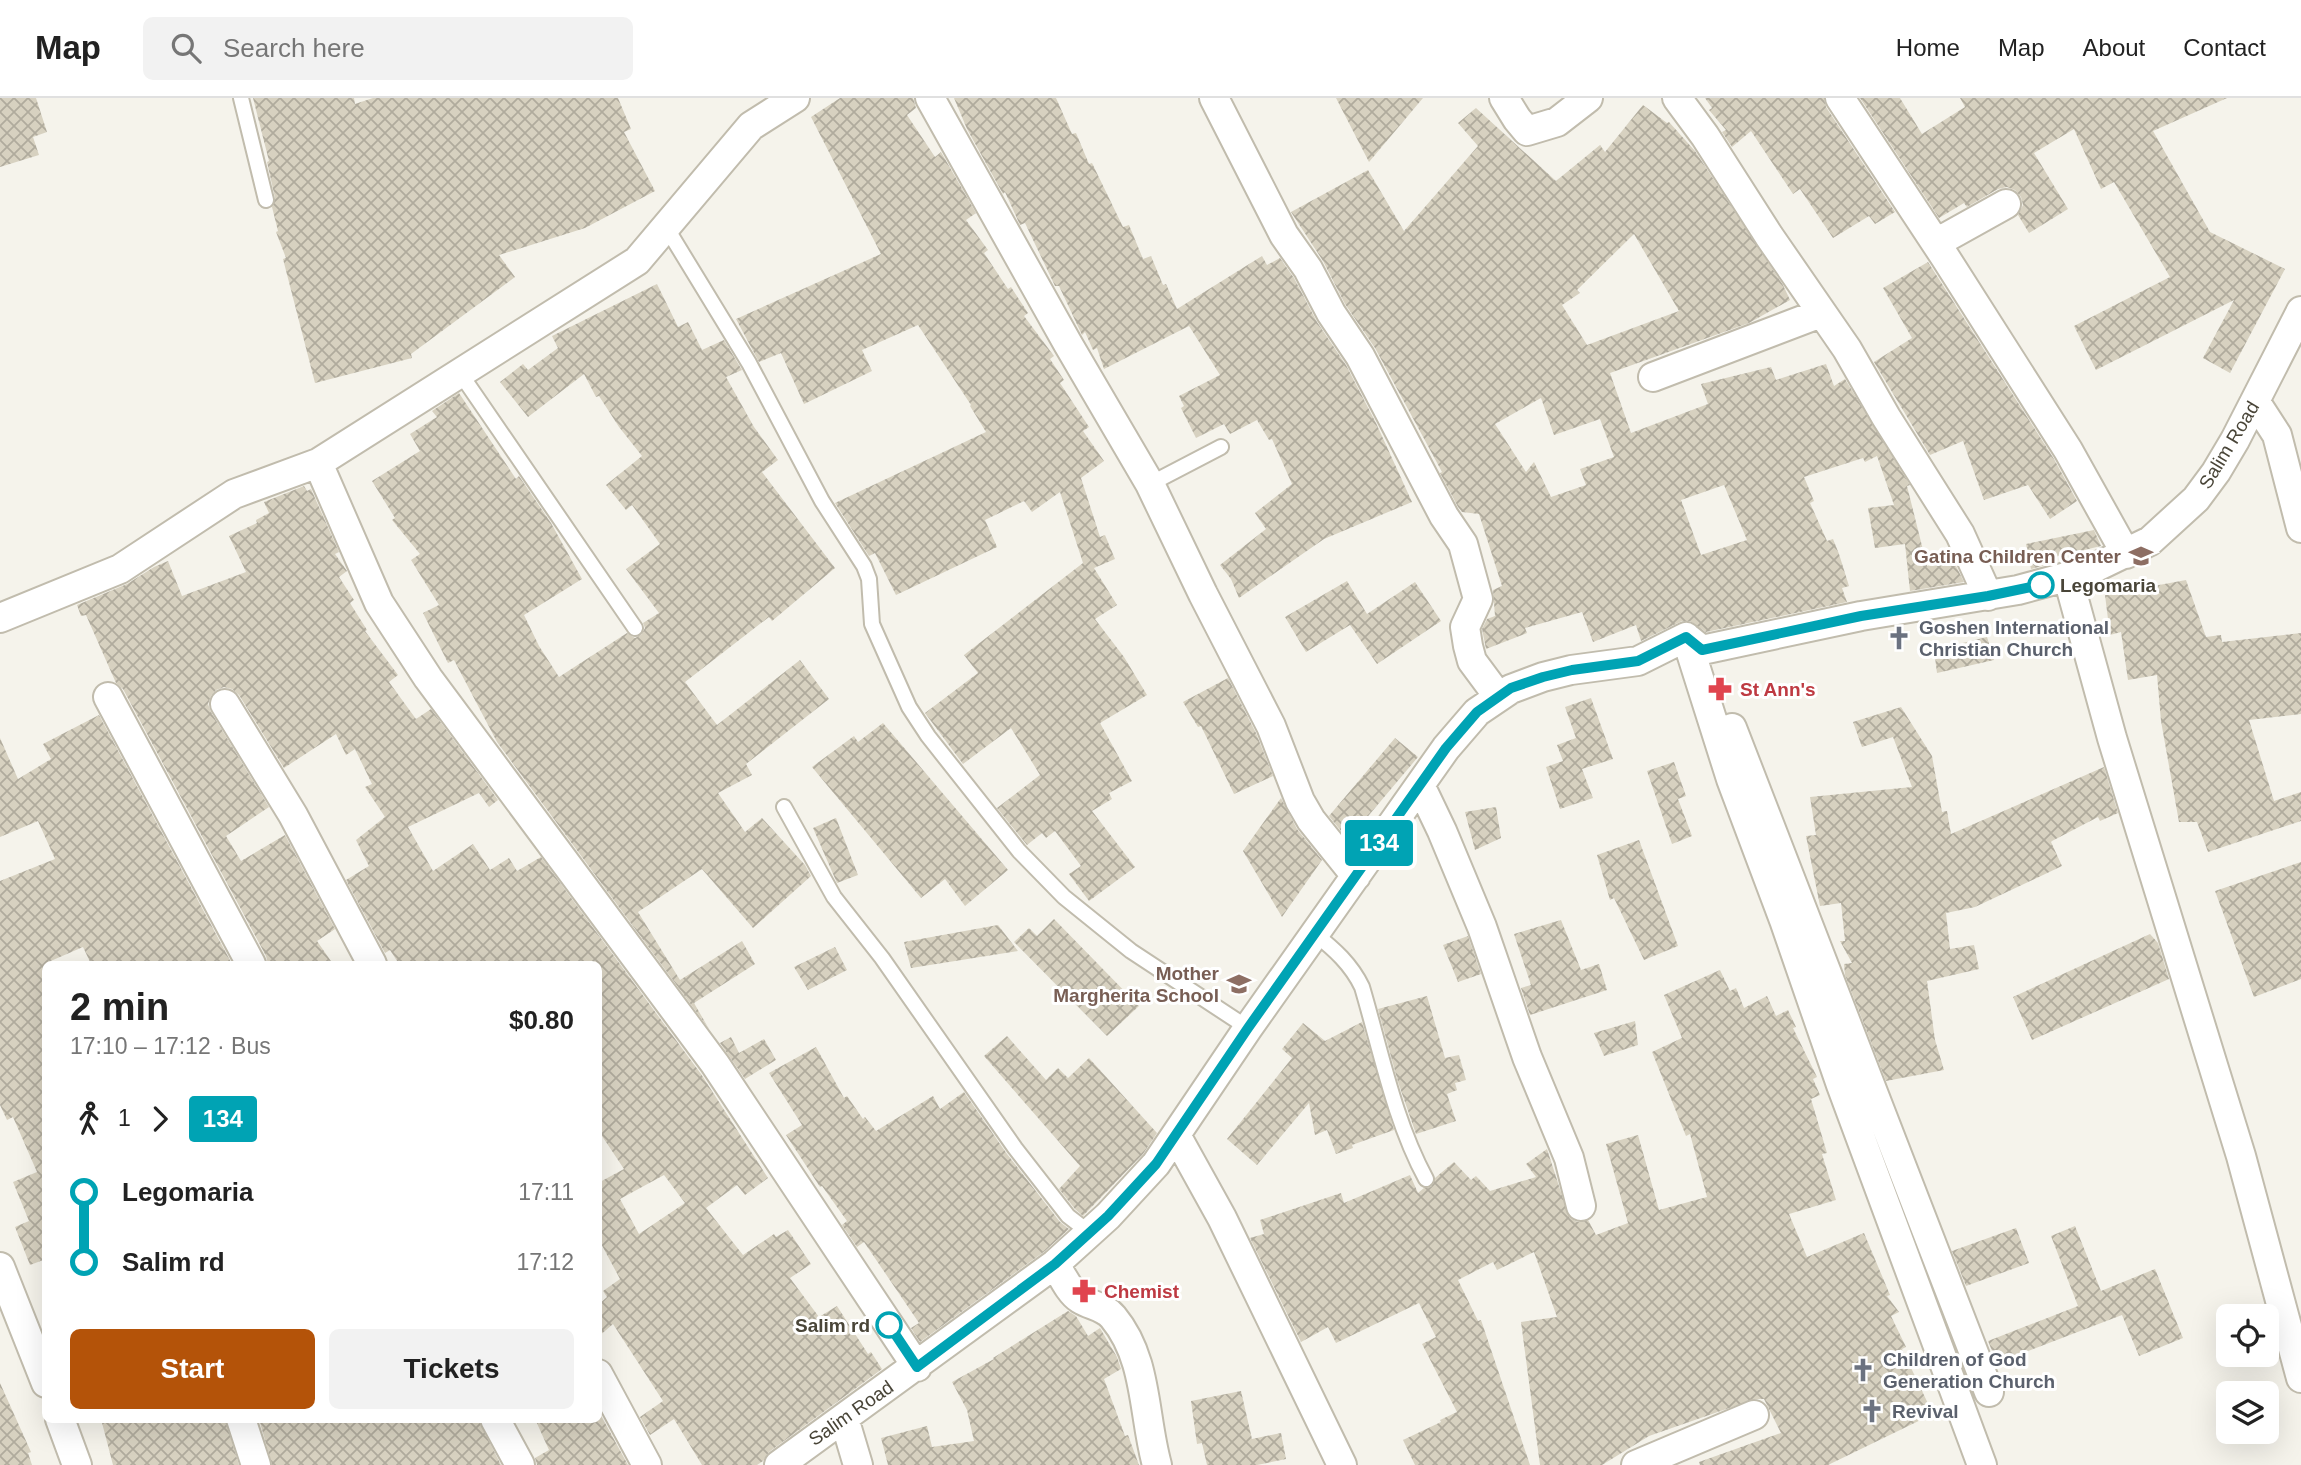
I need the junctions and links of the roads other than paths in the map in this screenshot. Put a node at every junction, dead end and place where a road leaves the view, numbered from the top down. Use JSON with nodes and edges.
{"nodes":[{"id":1,"x":242,"y":98,"type":"edge"},
{"id":2,"x":795,"y":98,"type":"edge"},
{"id":3,"x":930,"y":98,"type":"edge"},
{"id":4,"x":1214,"y":98,"type":"edge"},
{"id":5,"x":1504,"y":98,"type":"edge"},
{"id":6,"x":1588,"y":98,"type":"edge"},
{"id":7,"x":1677,"y":98,"type":"edge"},
{"id":8,"x":1840,"y":98,"type":"edge"},
{"id":9,"x":266,"y":200,"type":"dead end"},
{"id":10,"x":2006,"y":204,"type":"dead end"},
{"id":11,"x":666,"y":227,"type":"junction"},
{"id":12,"x":1936,"y":243,"type":"junction"},
{"id":13,"x":2301,"y":311,"type":"edge"},
{"id":14,"x":1821,"y":313,"type":"junction"},
{"id":15,"x":460,"y":373,"type":"junction"},
{"id":16,"x":1653,"y":377,"type":"dead end"},
{"id":17,"x":2255,"y":401,"type":"junction"},
{"id":18,"x":1221,"y":447,"type":"dead end"},
{"id":19,"x":318,"y":463,"type":"junction"},
{"id":20,"x":1150,"y":484,"type":"junction"},
{"id":21,"x":2301,"y":528,"type":"edge"},
{"id":22,"x":2126,"y":554,"type":"junction"},
{"id":23,"x":2068,"y":578,"type":"junction"},
{"id":24,"x":1988,"y":596,"type":"junction"},
{"id":25,"x":0,"y":618,"type":"edge"},
{"id":26,"x":635,"y":628,"type":"dead end"},
{"id":27,"x":1694,"y":644,"type":"junction"},
{"id":28,"x":1498,"y":696,"type":"junction"},
{"id":29,"x":108,"y":697,"type":"dead end"},
{"id":30,"x":225,"y":704,"type":"dead end"},
{"id":31,"x":1420,"y":785,"type":"junction"},
{"id":32,"x":784,"y":807,"type":"dead end"},
{"id":33,"x":1356,"y":876,"type":"junction"},
{"id":34,"x":1315,"y":934,"type":"junction"},
{"id":35,"x":249,"y":961,"type":"edge"},
{"id":36,"x":370,"y":961,"type":"edge"},
{"id":37,"x":1248,"y":1028,"type":"junction"},
{"id":38,"x":1176,"y":1135,"type":"junction"},
{"id":39,"x":1426,"y":1179,"type":"dead end"},
{"id":40,"x":1581,"y":1206,"type":"dead end"},
{"id":41,"x":1090,"y":1233,"type":"junction"},
{"id":42,"x":1055,"y":1264,"type":"junction"},
{"id":43,"x":0,"y":1267,"type":"edge"},
{"id":44,"x":917,"y":1367,"type":"junction"},
{"id":45,"x":42,"y":1373,"type":"edge"},
{"id":46,"x":2301,"y":1378,"type":"edge"},
{"id":47,"x":602,"y":1381,"type":"edge"},
{"id":48,"x":1989,"y":1392,"type":"dead end"},
{"id":49,"x":1754,"y":1415,"type":"dead end"},
{"id":50,"x":844,"y":1418,"type":"junction"},
{"id":51,"x":61,"y":1423,"type":"edge"},
{"id":52,"x":242,"y":1423,"type":"edge"},
{"id":53,"x":497,"y":1423,"type":"edge"},
{"id":54,"x":1672,"y":1458,"type":"edge"},
{"id":55,"x":77,"y":1465,"type":"edge"},
{"id":56,"x":256,"y":1465,"type":"edge"},
{"id":57,"x":520,"y":1465,"type":"edge"},
{"id":58,"x":647,"y":1465,"type":"edge"},
{"id":59,"x":779,"y":1465,"type":"edge"},
{"id":60,"x":858,"y":1465,"type":"edge"},
{"id":61,"x":1157,"y":1465,"type":"edge"},
{"id":62,"x":1342,"y":1465,"type":"edge"},
{"id":63,"x":1636,"y":1465,"type":"edge"},
{"id":64,"x":1982,"y":1465,"type":"edge"}],
"edges":[{"from":1,"to":9,"type":"lane"},
{"from":2,"to":11,"type":"street"},
{"from":3,"to":20,"type":"street"},
{"from":4,"to":28,"type":"street"},
{"from":5,"to":6,"type":"street"},
{"from":7,"to":14,"type":"street"},
{"from":8,"to":12,"type":"street"},
{"from":10,"to":12,"type":"street"},
{"from":11,"to":15,"type":"street"},
{"from":11,"to":37,"type":"lane"},
{"from":12,"to":22,"type":"street"},
{"from":13,"to":17,"type":"street","name":"Salim Road"},
{"from":14,"to":16,"type":"street"},
{"from":14,"to":24,"type":"street"},
{"from":15,"to":19,"type":"street"},
{"from":15,"to":26,"type":"lane"},
{"from":17,"to":21,"type":"street"},
{"from":17,"to":22,"type":"street","name":"Salim Road"},
{"from":18,"to":20,"type":"lane"},
{"from":19,"to":25,"type":"street"},
{"from":19,"to":44,"type":"street"},
{"from":20,"to":33,"type":"street"},
{"from":22,"to":23,"type":"street","name":"Salim Road"},
{"from":23,"to":24,"type":"street","name":"Salim Road"},
{"from":23,"to":46,"type":"street"},
{"from":24,"to":27,"type":"street","name":"Salim Road"},
{"from":27,"to":28,"type":"street","name":"Salim Road"},
{"from":27,"to":48,"type":"street"},
{"from":27,"to":64,"type":"street"},
{"from":28,"to":31,"type":"street","name":"Salim Road"},
{"from":29,"to":35,"type":"street"},
{"from":30,"to":36,"type":"street"},
{"from":31,"to":33,"type":"street","name":"Salim Road"},
{"from":31,"to":40,"type":"street"},
{"from":32,"to":41,"type":"lane"},
{"from":33,"to":34,"type":"street","name":"Salim Road"},
{"from":34,"to":37,"type":"street","name":"Salim Road"},
{"from":34,"to":39,"type":"lane"},
{"from":37,"to":38,"type":"street","name":"Salim Road"},
{"from":38,"to":41,"type":"street","name":"Salim Road"},
{"from":38,"to":62,"type":"street"},
{"from":41,"to":42,"type":"street","name":"Salim Road"},
{"from":42,"to":44,"type":"street","name":"Salim Road"},
{"from":42,"to":61,"type":"street"},
{"from":43,"to":45,"type":"street"},
{"from":44,"to":50,"type":"street","name":"Salim Road"},
{"from":47,"to":58,"type":"street"},
{"from":49,"to":54,"type":"street"},
{"from":50,"to":59,"type":"street","name":"Salim Road"},
{"from":50,"to":60,"type":"street"},
{"from":51,"to":55,"type":"street"},
{"from":52,"to":56,"type":"street"},
{"from":53,"to":57,"type":"street"},
{"from":54,"to":63,"type":"street"}]}
